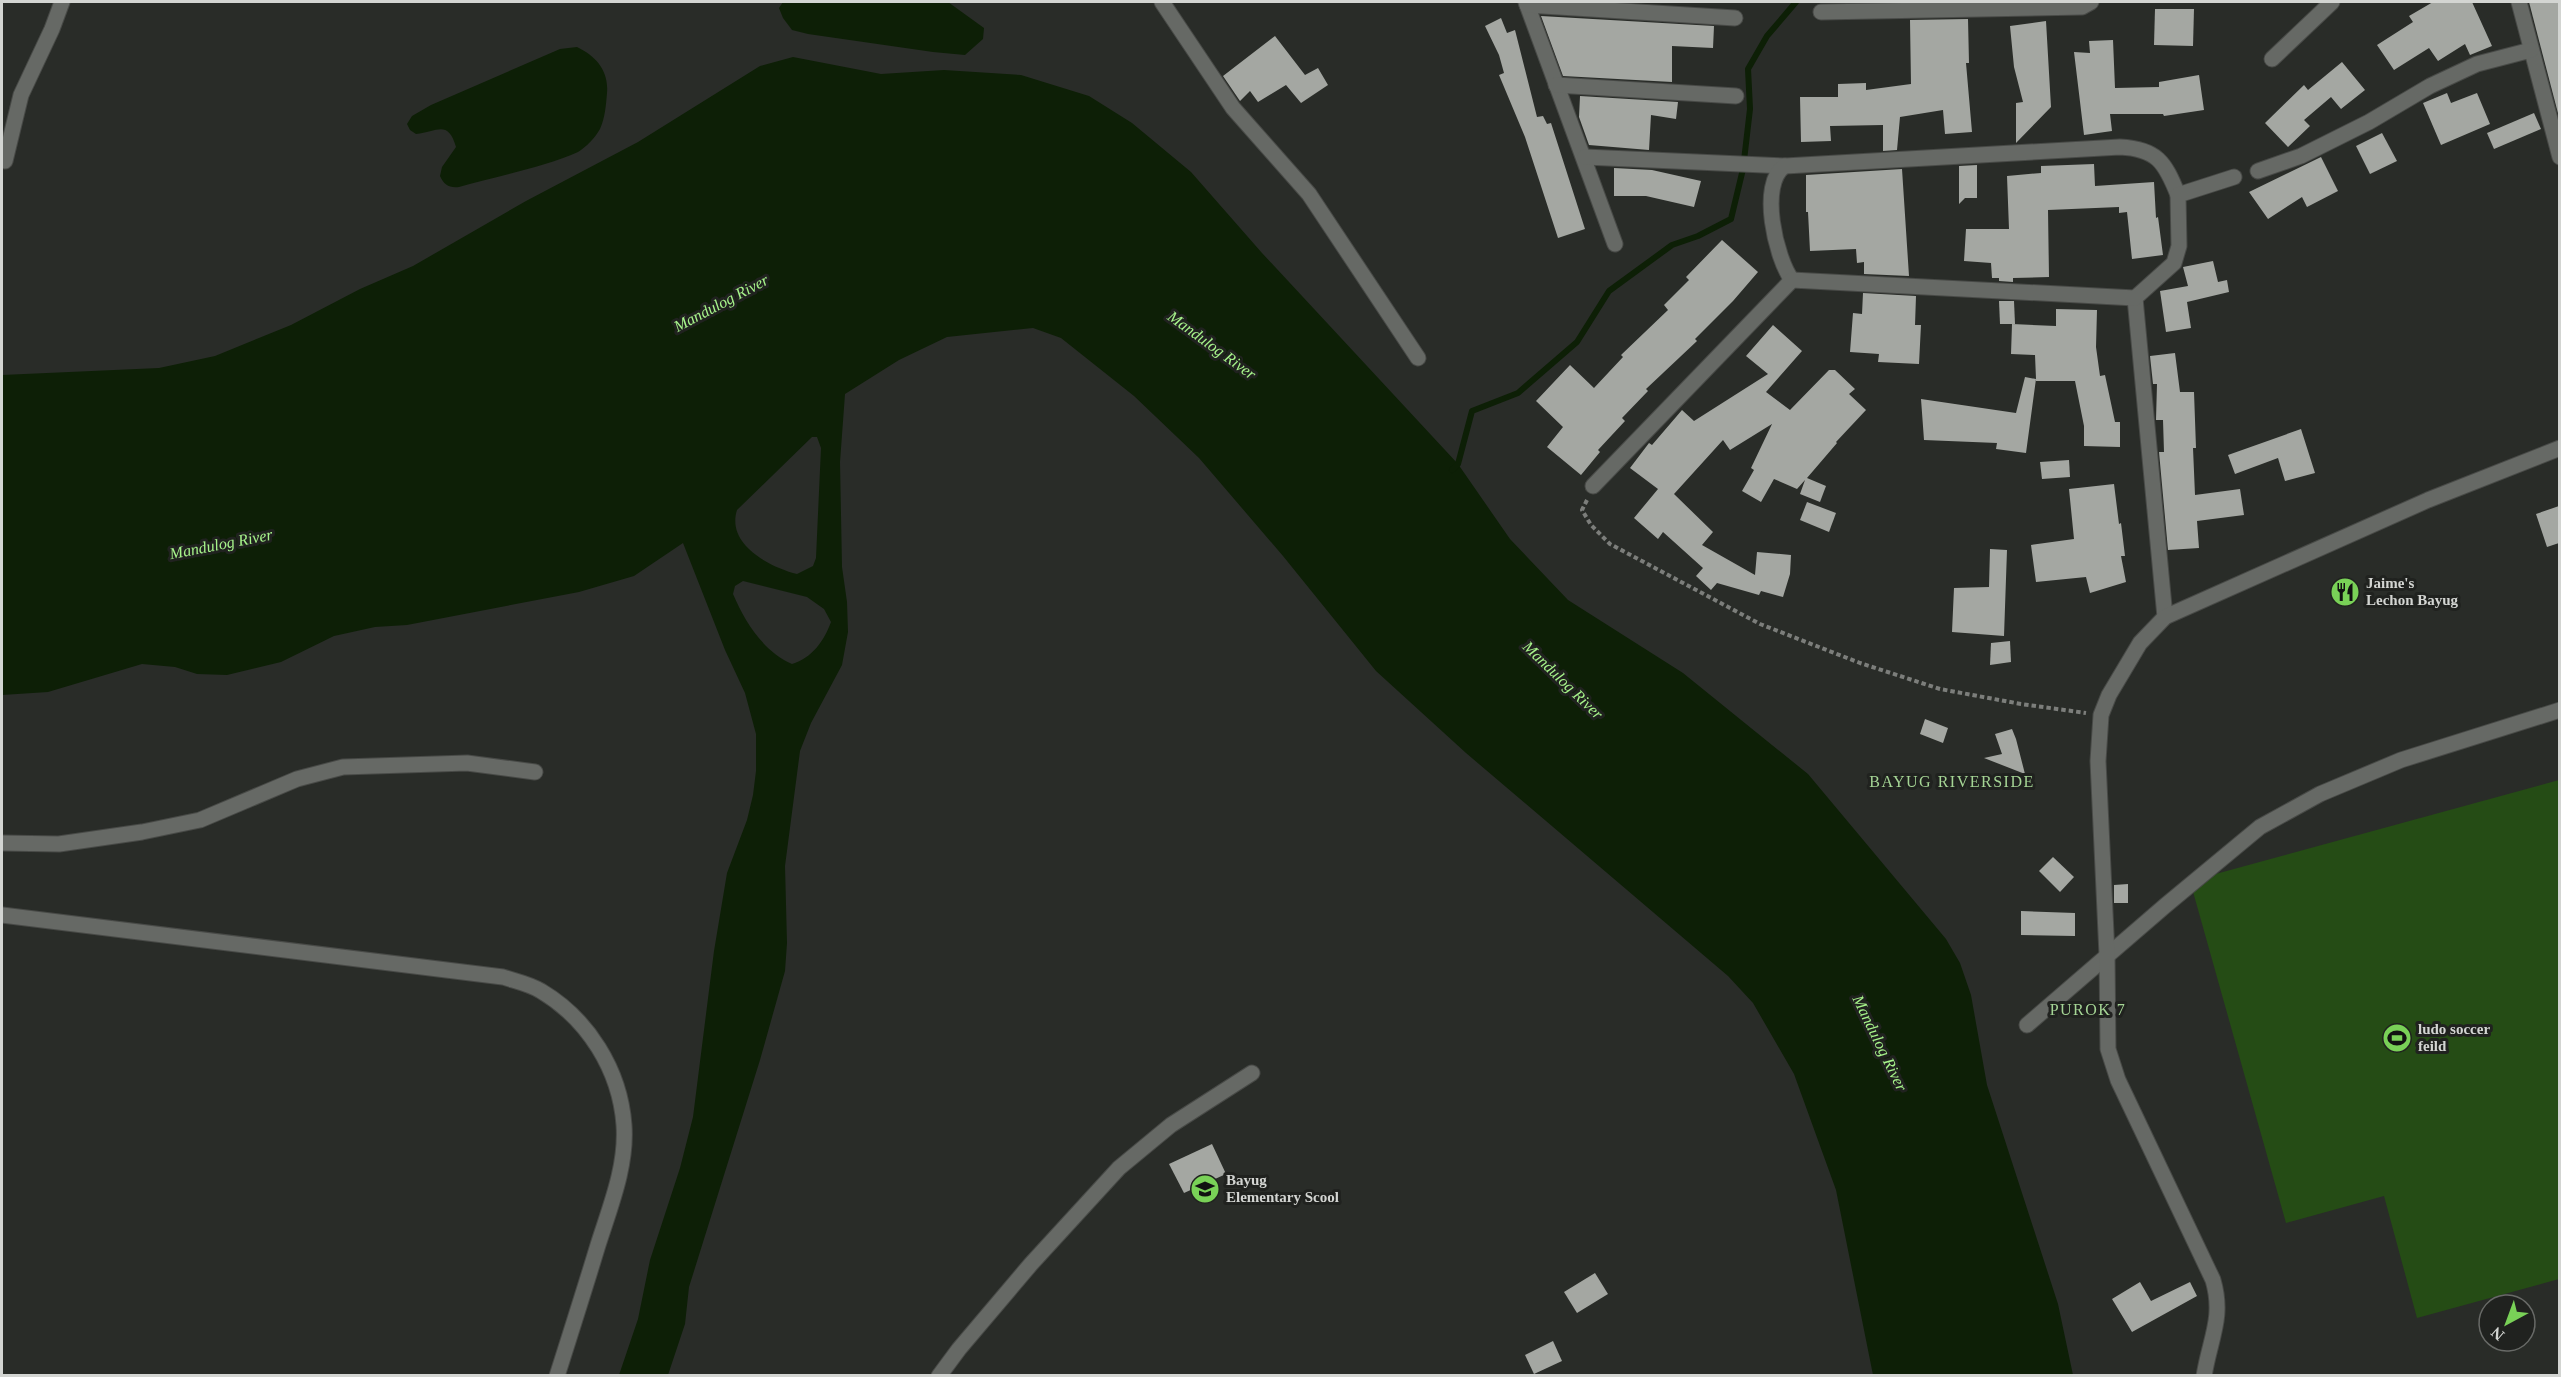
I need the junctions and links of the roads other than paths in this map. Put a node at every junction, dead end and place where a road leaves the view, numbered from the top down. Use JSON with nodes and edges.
{"nodes":[{"id":1,"x":62,"y":2,"type":"edge"},
{"id":2,"x":1162,"y":2,"type":"edge"},
{"id":3,"x":2091,"y":2,"type":"edge"},
{"id":4,"x":2332,"y":2,"type":"edge"},
{"id":5,"x":2519,"y":2,"type":"edge"},
{"id":6,"x":1527,"y":3,"type":"edge"},
{"id":7,"x":1821,"y":12,"type":"dead end"},
{"id":8,"x":1735,"y":18,"type":"dead end"},
{"id":9,"x":2531,"y":50,"type":"junction"},
{"id":10,"x":2272,"y":59,"type":"dead end"},
{"id":11,"x":1556,"y":85,"type":"junction"},
{"id":12,"x":1736,"y":96,"type":"dead end"},
{"id":13,"x":2558,"y":141,"type":"edge"},
{"id":14,"x":1585,"y":157,"type":"junction"},
{"id":15,"x":2559,"y":157,"type":"edge"},
{"id":16,"x":5,"y":161,"type":"dead end"},
{"id":17,"x":1785,"y":166,"type":"junction"},
{"id":18,"x":2258,"y":171,"type":"dead end"},
{"id":19,"x":2234,"y":177,"type":"dead end"},
{"id":20,"x":2178,"y":195,"type":"junction"},
{"id":21,"x":1615,"y":244,"type":"dead end"},
{"id":22,"x":1792,"y":280,"type":"junction"},
{"id":23,"x":2135,"y":298,"type":"junction"},
{"id":24,"x":1418,"y":358,"type":"dead end"},
{"id":25,"x":2559,"y":448,"type":"edge"},
{"id":26,"x":1593,"y":486,"type":"road end"},
{"id":27,"x":2165,"y":617,"type":"junction"},
{"id":28,"x":2559,"y":710,"type":"edge"},
{"id":29,"x":535,"y":772,"type":"dead end"},
{"id":30,"x":2,"y":843,"type":"edge"},
{"id":31,"x":2,"y":915,"type":"edge"},
{"id":32,"x":2107,"y":955,"type":"junction"},
{"id":33,"x":2027,"y":1025,"type":"dead end"},
{"id":34,"x":1252,"y":1073,"type":"dead end"},
{"id":35,"x":557,"y":1376,"type":"edge"},
{"id":36,"x":939,"y":1376,"type":"edge"},
{"id":37,"x":2204,"y":1376,"type":"edge"}],
"edges":[{"from":1,"to":16,"type":"street"},
{"from":2,"to":24,"type":"street"},
{"from":3,"to":7,"type":"street"},
{"from":4,"to":10,"type":"street"},
{"from":5,"to":9,"type":"street"},
{"from":6,"to":8,"type":"street"},
{"from":6,"to":11,"type":"street"},
{"from":9,"to":13,"type":"street"},
{"from":9,"to":18,"type":"street"},
{"from":11,"to":12,"type":"street"},
{"from":11,"to":14,"type":"street"},
{"from":13,"to":15,"type":"street"},
{"from":14,"to":17,"type":"street"},
{"from":14,"to":21,"type":"street"},
{"from":17,"to":20,"type":"street"},
{"from":17,"to":22,"type":"street"},
{"from":19,"to":20,"type":"street"},
{"from":20,"to":23,"type":"street"},
{"from":22,"to":23,"type":"street"},
{"from":22,"to":26,"type":"street"},
{"from":23,"to":27,"type":"street"},
{"from":25,"to":27,"type":"street"},
{"from":27,"to":32,"type":"street"},
{"from":28,"to":32,"type":"street"},
{"from":29,"to":30,"type":"street"},
{"from":31,"to":35,"type":"street"},
{"from":32,"to":33,"type":"street"},
{"from":32,"to":37,"type":"street"},
{"from":34,"to":36,"type":"street"}]}
